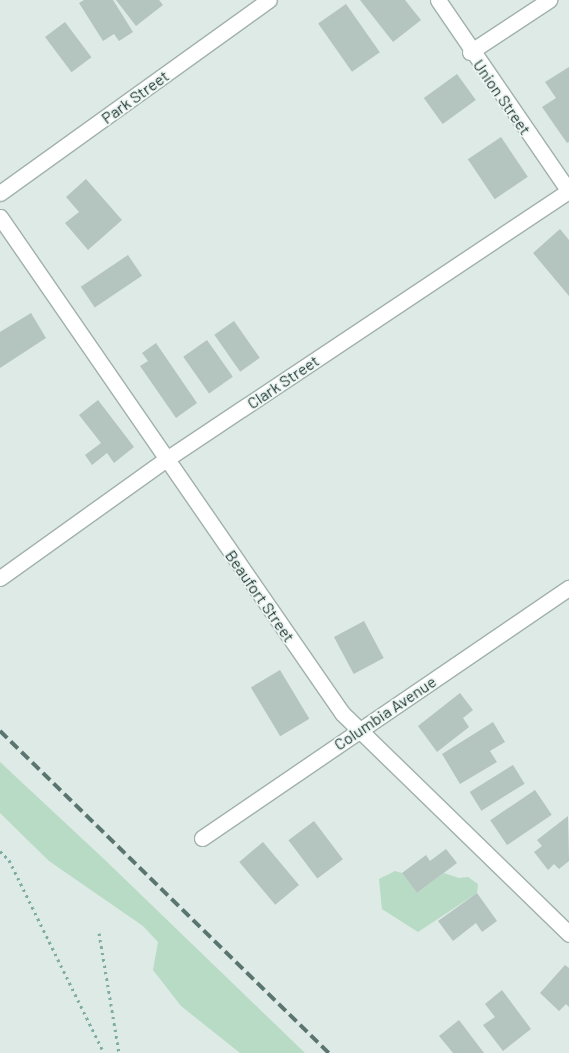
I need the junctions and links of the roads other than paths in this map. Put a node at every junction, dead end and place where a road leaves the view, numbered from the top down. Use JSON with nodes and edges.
{"nodes":[{"id":1,"x":269,"y":0,"type":"edge"},
{"id":2,"x":438,"y":0,"type":"edge"},
{"id":3,"x":549,"y":0,"type":"edge"},
{"id":4,"x":470,"y":52,"type":"junction"},
{"id":5,"x":569,"y":191,"type":"edge"},
{"id":6,"x":0,"y":193,"type":"edge"},
{"id":7,"x":0,"y":217,"type":"edge"},
{"id":8,"x":164,"y":460,"type":"junction"},
{"id":9,"x":0,"y":578,"type":"edge"},
{"id":10,"x":569,"y":588,"type":"edge"},
{"id":11,"x":358,"y":731,"type":"junction"},
{"id":12,"x":202,"y":838,"type":"dead end"},
{"id":13,"x":569,"y":934,"type":"edge"}],
"edges":[{"from":1,"to":6,"type":"street","name":"Park Street"},
{"from":2,"to":4,"type":"street","name":"Union Street"},
{"from":3,"to":4,"type":"street"},
{"from":4,"to":5,"type":"street","name":"Union Street"},
{"from":5,"to":8,"type":"street","name":"Clark Street"},
{"from":7,"to":8,"type":"street","name":"Beaufort Street"},
{"from":8,"to":9,"type":"street","name":"Clark Street"},
{"from":8,"to":11,"type":"street","name":"Beaufort Street"},
{"from":10,"to":11,"type":"street","name":"Columbia Avenue"},
{"from":11,"to":12,"type":"street","name":"Columbia Avenue"},
{"from":11,"to":13,"type":"street","name":"Beaufort Street"}]}
